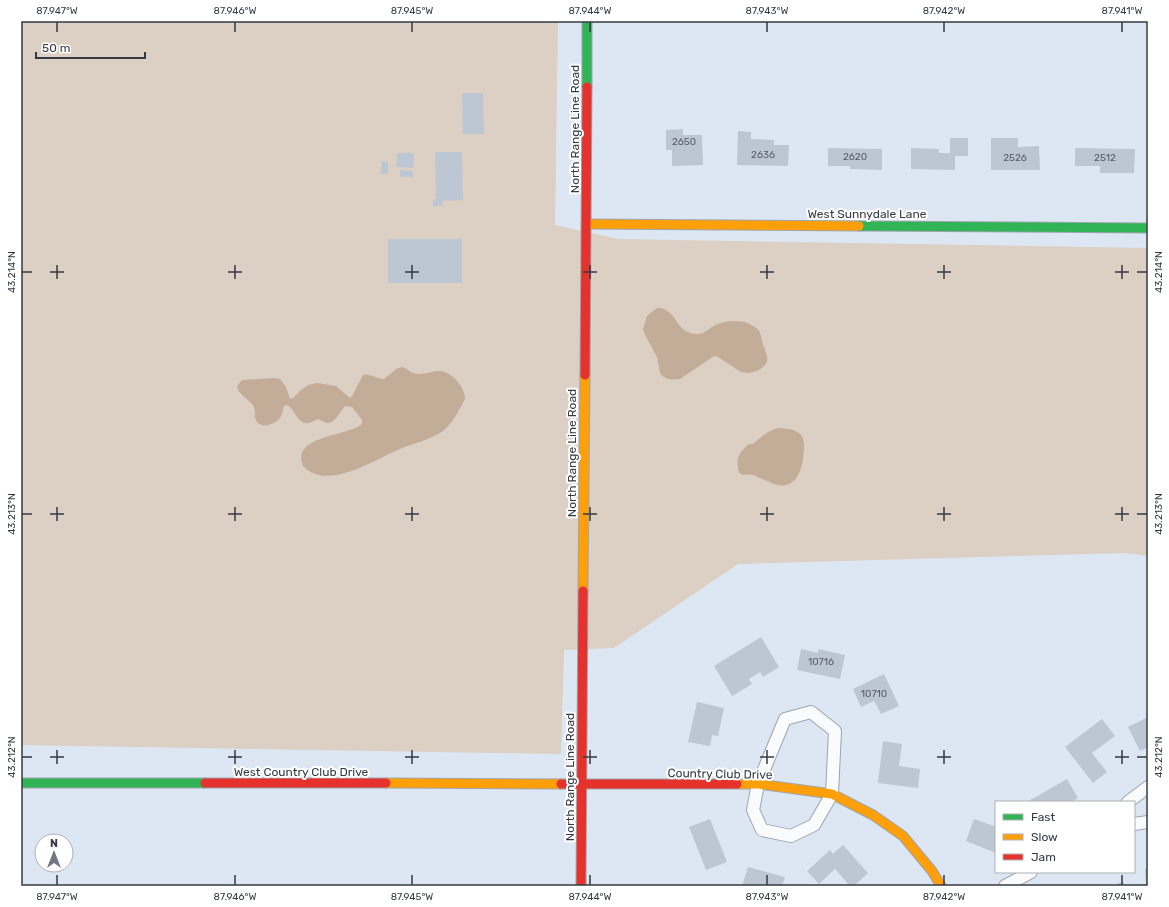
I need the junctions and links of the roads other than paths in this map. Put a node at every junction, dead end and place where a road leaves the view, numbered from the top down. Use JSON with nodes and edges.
{"nodes":[{"id":1,"x":588,"y":21,"type":"edge"},
{"id":2,"x":586,"y":224,"type":"junction"},
{"id":3,"x":1148,"y":228,"type":"edge"},
{"id":4,"x":21,"y":783,"type":"edge"},
{"id":5,"x":758,"y":784,"type":"junction"},
{"id":6,"x":582,"y":785,"type":"junction"},
{"id":7,"x":1148,"y":788,"type":"edge"},
{"id":8,"x":832,"y":794,"type":"junction"},
{"id":9,"x":1129,"y":801,"type":"edge"},
{"id":10,"x":1148,"y":822,"type":"edge"},
{"id":11,"x":1135,"y":824,"type":"edge"},
{"id":12,"x":1029,"y":873,"type":"edge"},
{"id":13,"x":581,"y":886,"type":"edge"},
{"id":14,"x":941,"y":886,"type":"edge"},
{"id":15,"x":1005,"y":886,"type":"edge"}],
"edges":[{"from":1,"to":2,"type":"street","name":"North Range Line Road"},
{"from":2,"to":3,"type":"street","name":"West Sunnydale Lane"},
{"from":2,"to":6,"type":"street","name":"North Range Line Road"},
{"from":4,"to":6,"type":"street","name":"West Country Club Drive"},
{"from":5,"to":6,"type":"street","name":"Country Club Drive"},
{"from":5,"to":8,"type":"street","name":"Country Club Drive"},
{"from":5,"to":8,"type":"street"},
{"from":5,"to":8,"type":"street"},
{"from":6,"to":13,"type":"street","name":"North Range Line Road"},
{"from":7,"to":9,"type":"street"},
{"from":8,"to":14,"type":"street","name":"Country Club Drive"},
{"from":10,"to":11,"type":"street"},
{"from":12,"to":15,"type":"street"}]}
